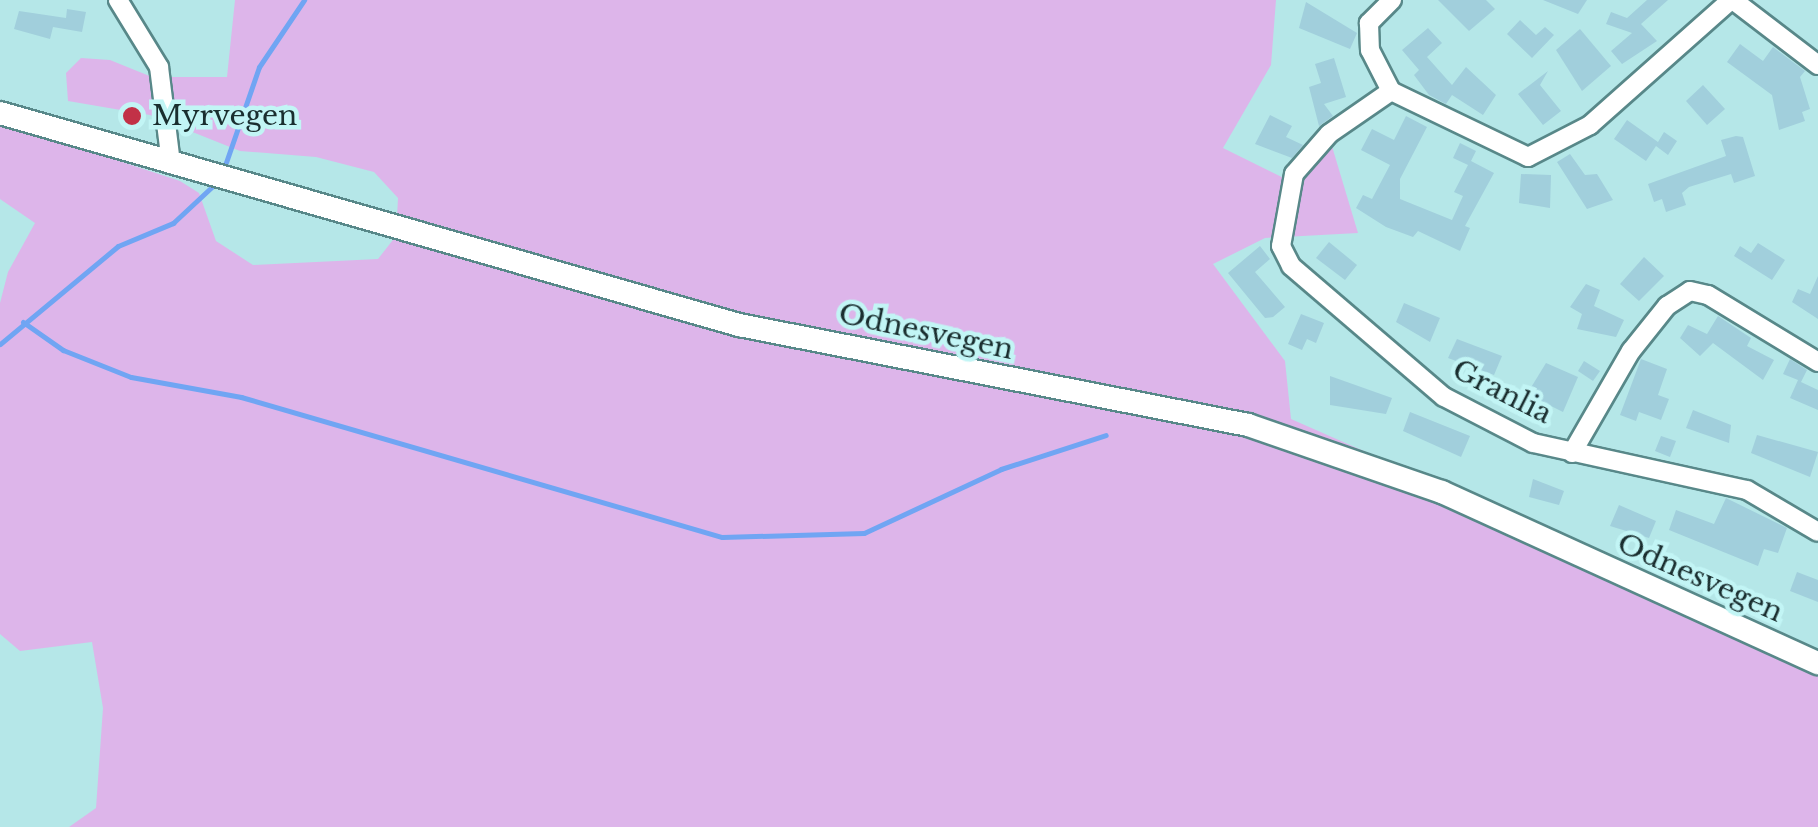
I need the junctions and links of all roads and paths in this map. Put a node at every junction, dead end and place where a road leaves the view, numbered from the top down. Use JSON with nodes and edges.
{"nodes":[{"id":1,"x":118,"y":0,"type":"edge"},
{"id":2,"x":1392,"y":0,"type":"edge"},
{"id":3,"x":1732,"y":0,"type":"edge"},
{"id":4,"x":1818,"y":65,"type":"edge"},
{"id":5,"x":1391,"y":92,"type":"junction"},
{"id":6,"x":0,"y":114,"type":"edge"},
{"id":7,"x":172,"y":164,"type":"junction"},
{"id":8,"x":1818,"y":362,"type":"edge"},
{"id":9,"x":1572,"y":453,"type":"junction"},
{"id":10,"x":1818,"y":532,"type":"edge"},
{"id":11,"x":1818,"y":664,"type":"edge"}],
"edges":[{"from":1,"to":7,"type":"street"},
{"from":2,"to":5,"type":"street"},
{"from":3,"to":4,"type":"street"},
{"from":3,"to":5,"type":"street"},
{"from":5,"to":9,"type":"street","name":"Granlia"},
{"from":6,"to":7,"type":"main road","name":"Odnesvegen"},
{"from":7,"to":11,"type":"main road","name":"Odnesvegen"},
{"from":8,"to":9,"type":"street"},
{"from":9,"to":10,"type":"street","name":"Granlia"}]}
